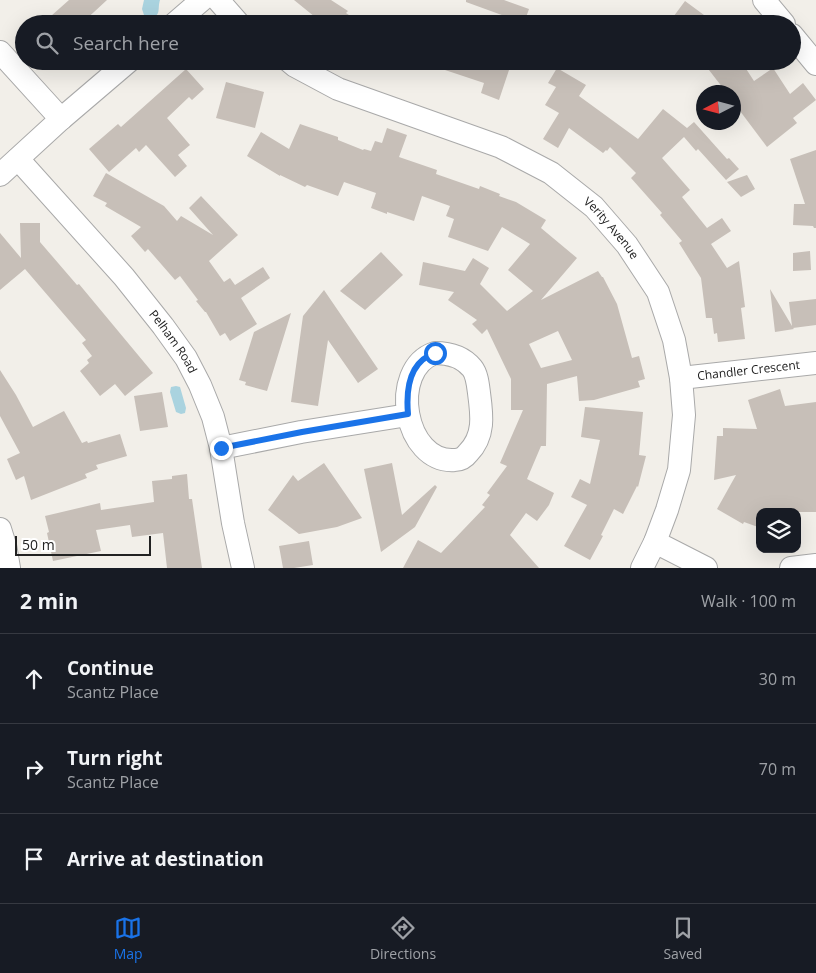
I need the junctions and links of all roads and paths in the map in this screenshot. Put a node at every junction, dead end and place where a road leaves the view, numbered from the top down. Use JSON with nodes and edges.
{"nodes":[{"id":1,"x":202,"y":0,"type":"edge"},
{"id":2,"x":218,"y":0,"type":"edge"},
{"id":3,"x":764,"y":0,"type":"edge"},
{"id":4,"x":184,"y":15,"type":"edge"},
{"id":5,"x":231,"y":15,"type":"edge"},
{"id":6,"x":776,"y":15,"type":"edge"},
{"id":7,"x":801,"y":46,"type":"edge"},
{"id":8,"x":0,"y":52,"type":"edge"},
{"id":9,"x":816,"y":64,"type":"edge"},
{"id":10,"x":15,"y":68,"type":"edge"},
{"id":11,"x":16,"y":70,"type":"edge"},
{"id":12,"x":119,"y":70,"type":"edge"},
{"id":13,"x":302,"y":70,"type":"edge"},
{"id":14,"x":61,"y":119,"type":"junction"},
{"id":15,"x":18,"y":159,"type":"junction"},
{"id":16,"x":0,"y":175,"type":"edge"},
{"id":17,"x":816,"y":363,"type":"edge"},
{"id":18,"x":681,"y":378,"type":"junction"},
{"id":19,"x":408,"y":414,"type":"junction"},
{"id":20,"x":221,"y":448,"type":"junction"},
{"id":21,"x":0,"y":529,"type":"edge"},
{"id":22,"x":655,"y":542,"type":"junction"},
{"id":23,"x":816,"y":565,"type":"edge"},
{"id":24,"x":8,"y":568,"type":"edge"},
{"id":25,"x":242,"y":568,"type":"edge"},
{"id":26,"x":642,"y":568,"type":"edge"},
{"id":27,"x":706,"y":568,"type":"edge"},
{"id":28,"x":792,"y":568,"type":"edge"}],
"edges":[{"from":1,"to":4,"type":"street"},
{"from":2,"to":5,"type":"street"},
{"from":3,"to":6,"type":"street"},
{"from":7,"to":9,"type":"street"},
{"from":8,"to":10,"type":"street"},
{"from":11,"to":14,"type":"street"},
{"from":12,"to":14,"type":"street"},
{"from":13,"to":18,"type":"street","name":"Verity Avenue"},
{"from":14,"to":15,"type":"street"},
{"from":15,"to":16,"type":"street"},
{"from":15,"to":20,"type":"street","name":"Pelham Road"},
{"from":17,"to":18,"type":"street","name":"Chandler Crescent"},
{"from":18,"to":22,"type":"street","name":"Verity Avenue"},
{"from":19,"to":19,"type":"street"},
{"from":19,"to":20,"type":"street"},
{"from":20,"to":25,"type":"street","name":"Pelham Road"},
{"from":21,"to":24,"type":"street"},
{"from":22,"to":26,"type":"street","name":"Verity Avenue"},
{"from":22,"to":27,"type":"street"},
{"from":23,"to":28,"type":"street"}]}
